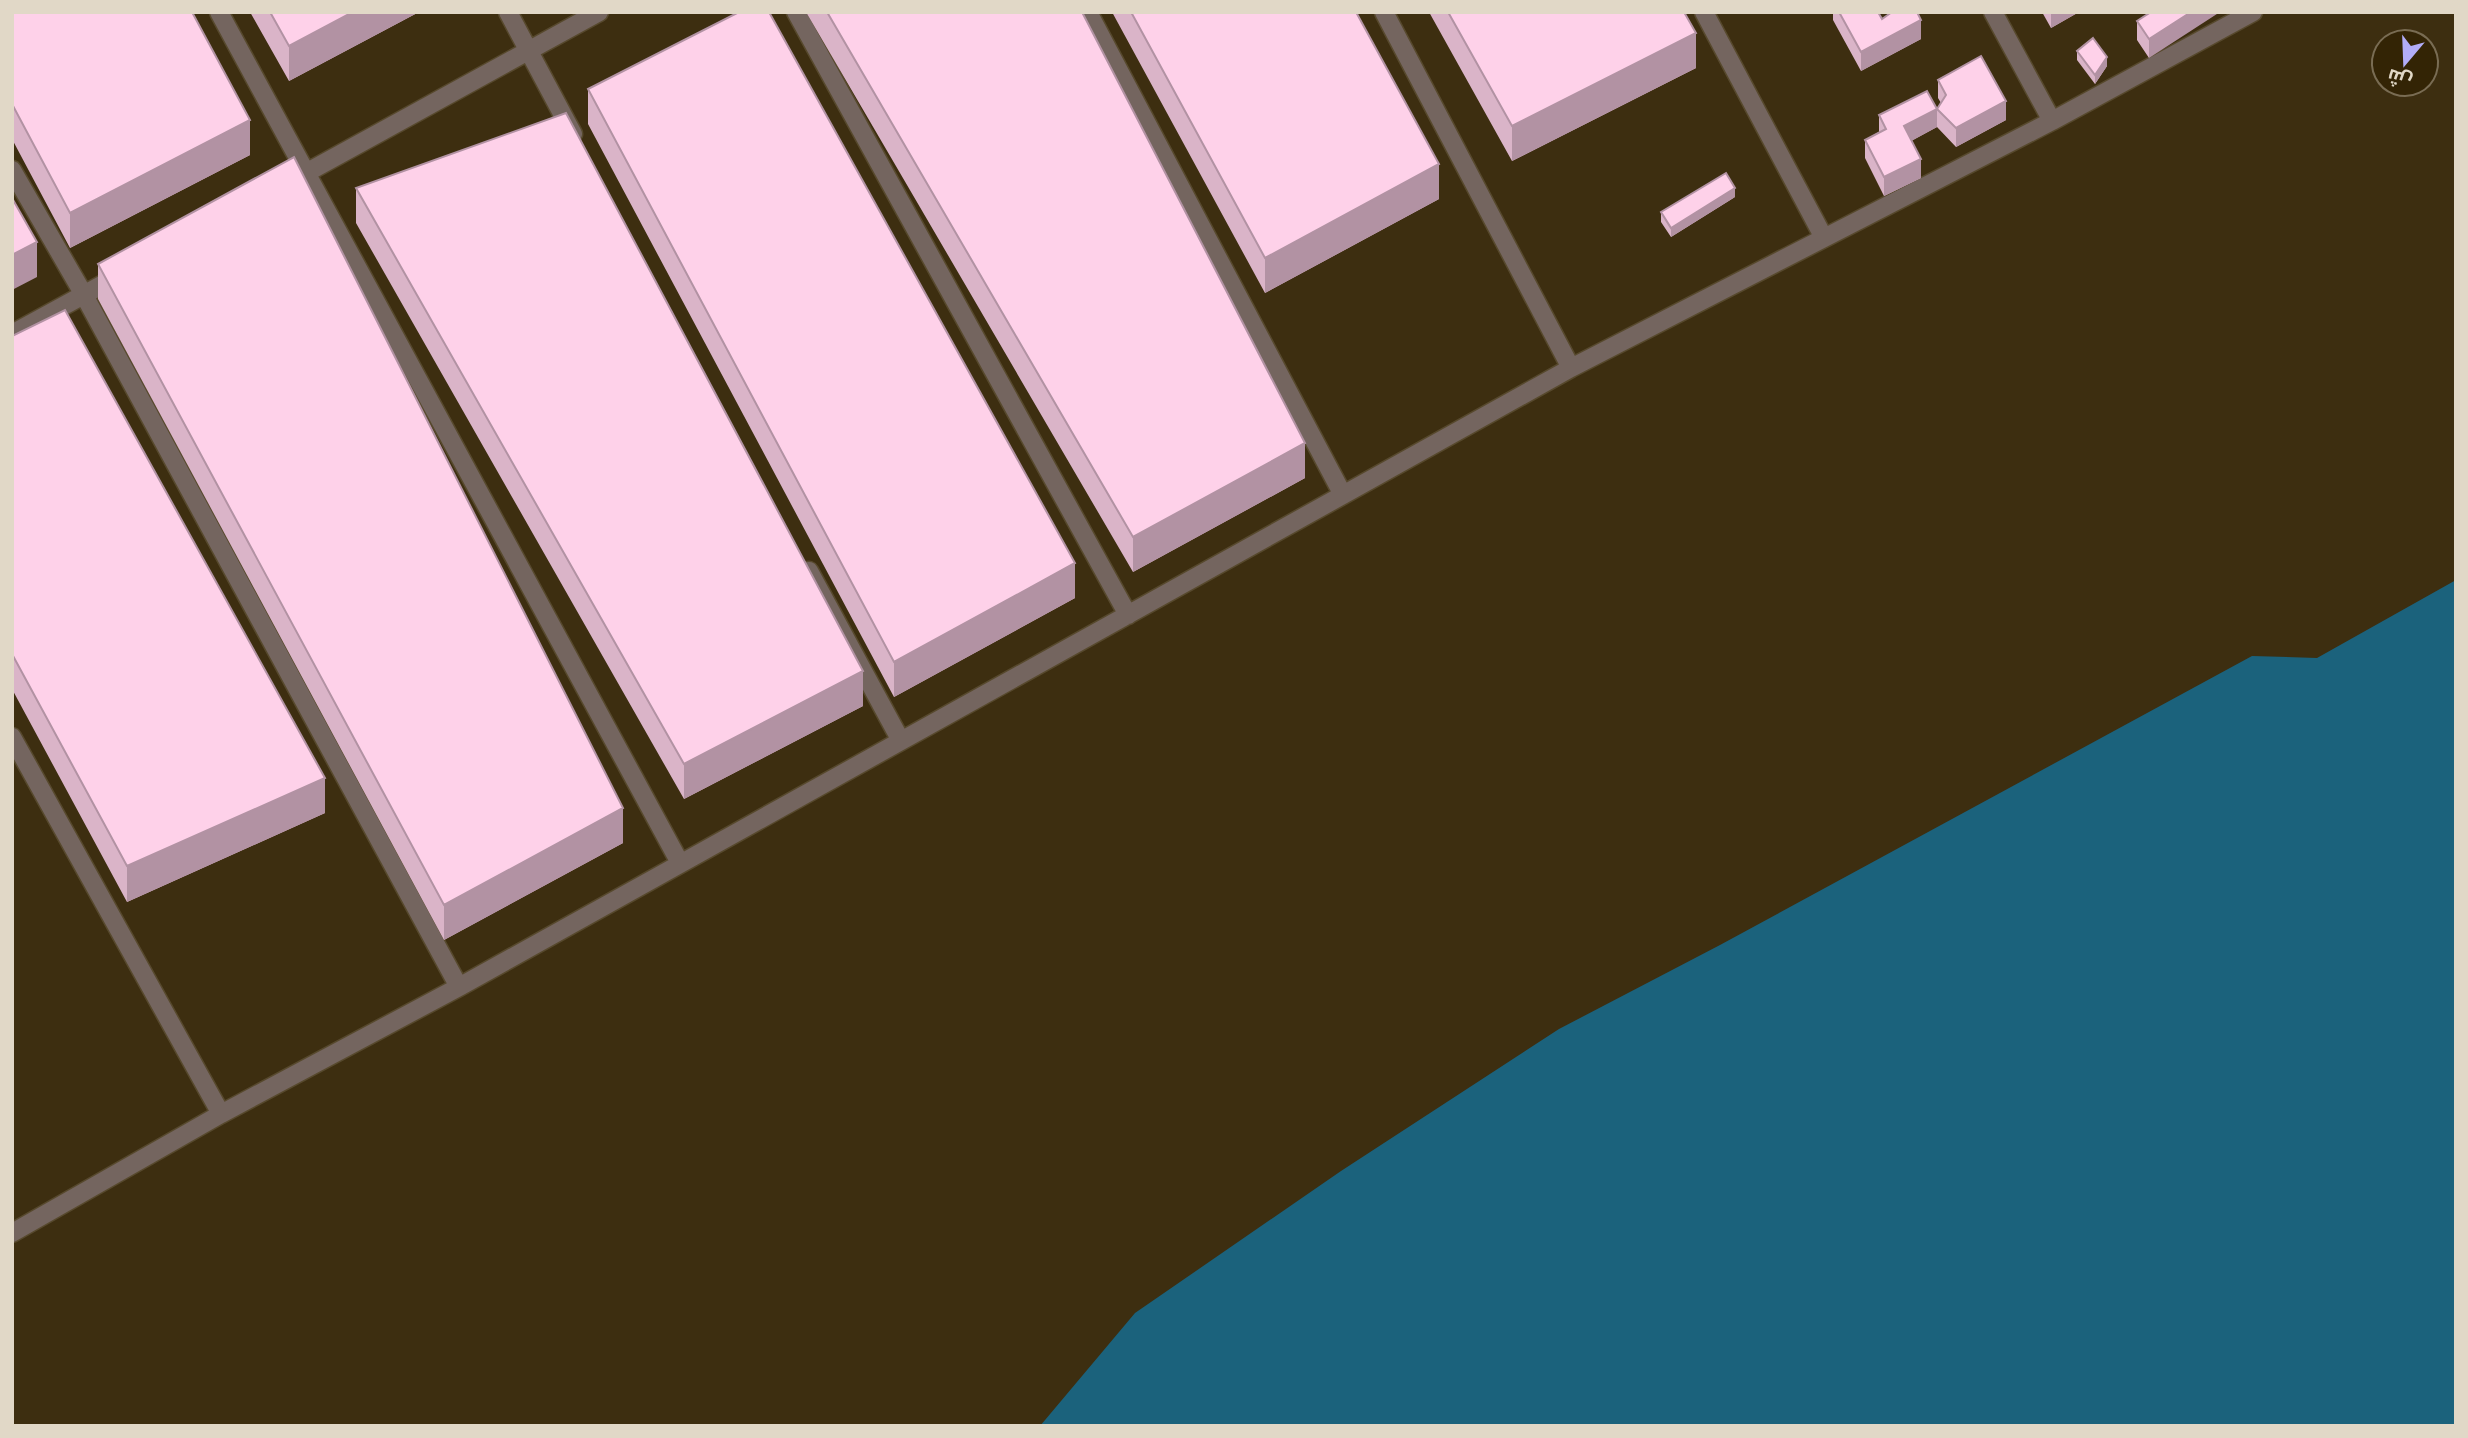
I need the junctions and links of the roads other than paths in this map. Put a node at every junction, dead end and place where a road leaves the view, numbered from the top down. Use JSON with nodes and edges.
{"nodes":[{"id":1,"x":219,"y":12,"type":"edge"},
{"id":2,"x":508,"y":12,"type":"edge"},
{"id":3,"x":599,"y":12,"type":"edge"},
{"id":4,"x":796,"y":12,"type":"edge"},
{"id":5,"x":1088,"y":12,"type":"edge"},
{"id":6,"x":1384,"y":12,"type":"edge"},
{"id":7,"x":1704,"y":12,"type":"edge"},
{"id":8,"x":1993,"y":12,"type":"edge"},
{"id":9,"x":2253,"y":12,"type":"edge"},
{"id":10,"x":528,"y":51,"type":"junction"},
{"id":11,"x":2052,"y":121,"type":"junction"},
{"id":12,"x":582,"y":150,"type":"edge"},
{"id":13,"x":12,"y":170,"type":"edge"},
{"id":14,"x":304,"y":174,"type":"junction"},
{"id":15,"x":280,"y":187,"type":"edge"},
{"id":16,"x":1824,"y":238,"type":"junction"},
{"id":17,"x":133,"y":268,"type":"edge"},
{"id":18,"x":84,"y":295,"type":"junction"},
{"id":19,"x":12,"y":334,"type":"edge"},
{"id":20,"x":1571,"y":368,"type":"junction"},
{"id":21,"x":1343,"y":495,"type":"junction"},
{"id":22,"x":801,"y":556,"type":"edge"},
{"id":23,"x":1128,"y":615,"type":"junction"},
{"id":24,"x":12,"y":737,"type":"edge"},
{"id":25,"x":901,"y":741,"type":"junction"},
{"id":26,"x":680,"y":863,"type":"junction"},
{"id":27,"x":459,"y":987,"type":"junction"},
{"id":28,"x":220,"y":1114,"type":"junction"},
{"id":29,"x":12,"y":1233,"type":"edge"}],
"edges":[{"from":1,"to":14,"type":"street"},
{"from":2,"to":10,"type":"street"},
{"from":3,"to":10,"type":"street"},
{"from":4,"to":23,"type":"street"},
{"from":5,"to":21,"type":"street"},
{"from":6,"to":20,"type":"street"},
{"from":7,"to":16,"type":"street"},
{"from":8,"to":11,"type":"street"},
{"from":9,"to":11,"type":"street"},
{"from":10,"to":12,"type":"street"},
{"from":10,"to":14,"type":"street"},
{"from":11,"to":16,"type":"street"},
{"from":13,"to":18,"type":"street"},
{"from":14,"to":15,"type":"street"},
{"from":14,"to":26,"type":"street"},
{"from":16,"to":20,"type":"street"},
{"from":17,"to":18,"type":"street"},
{"from":18,"to":19,"type":"street"},
{"from":18,"to":27,"type":"street"},
{"from":20,"to":21,"type":"street"},
{"from":21,"to":23,"type":"street"},
{"from":22,"to":25,"type":"street"},
{"from":23,"to":25,"type":"street"},
{"from":24,"to":28,"type":"street"},
{"from":25,"to":26,"type":"street"},
{"from":26,"to":27,"type":"street"},
{"from":27,"to":28,"type":"street"},
{"from":28,"to":29,"type":"street"}]}
